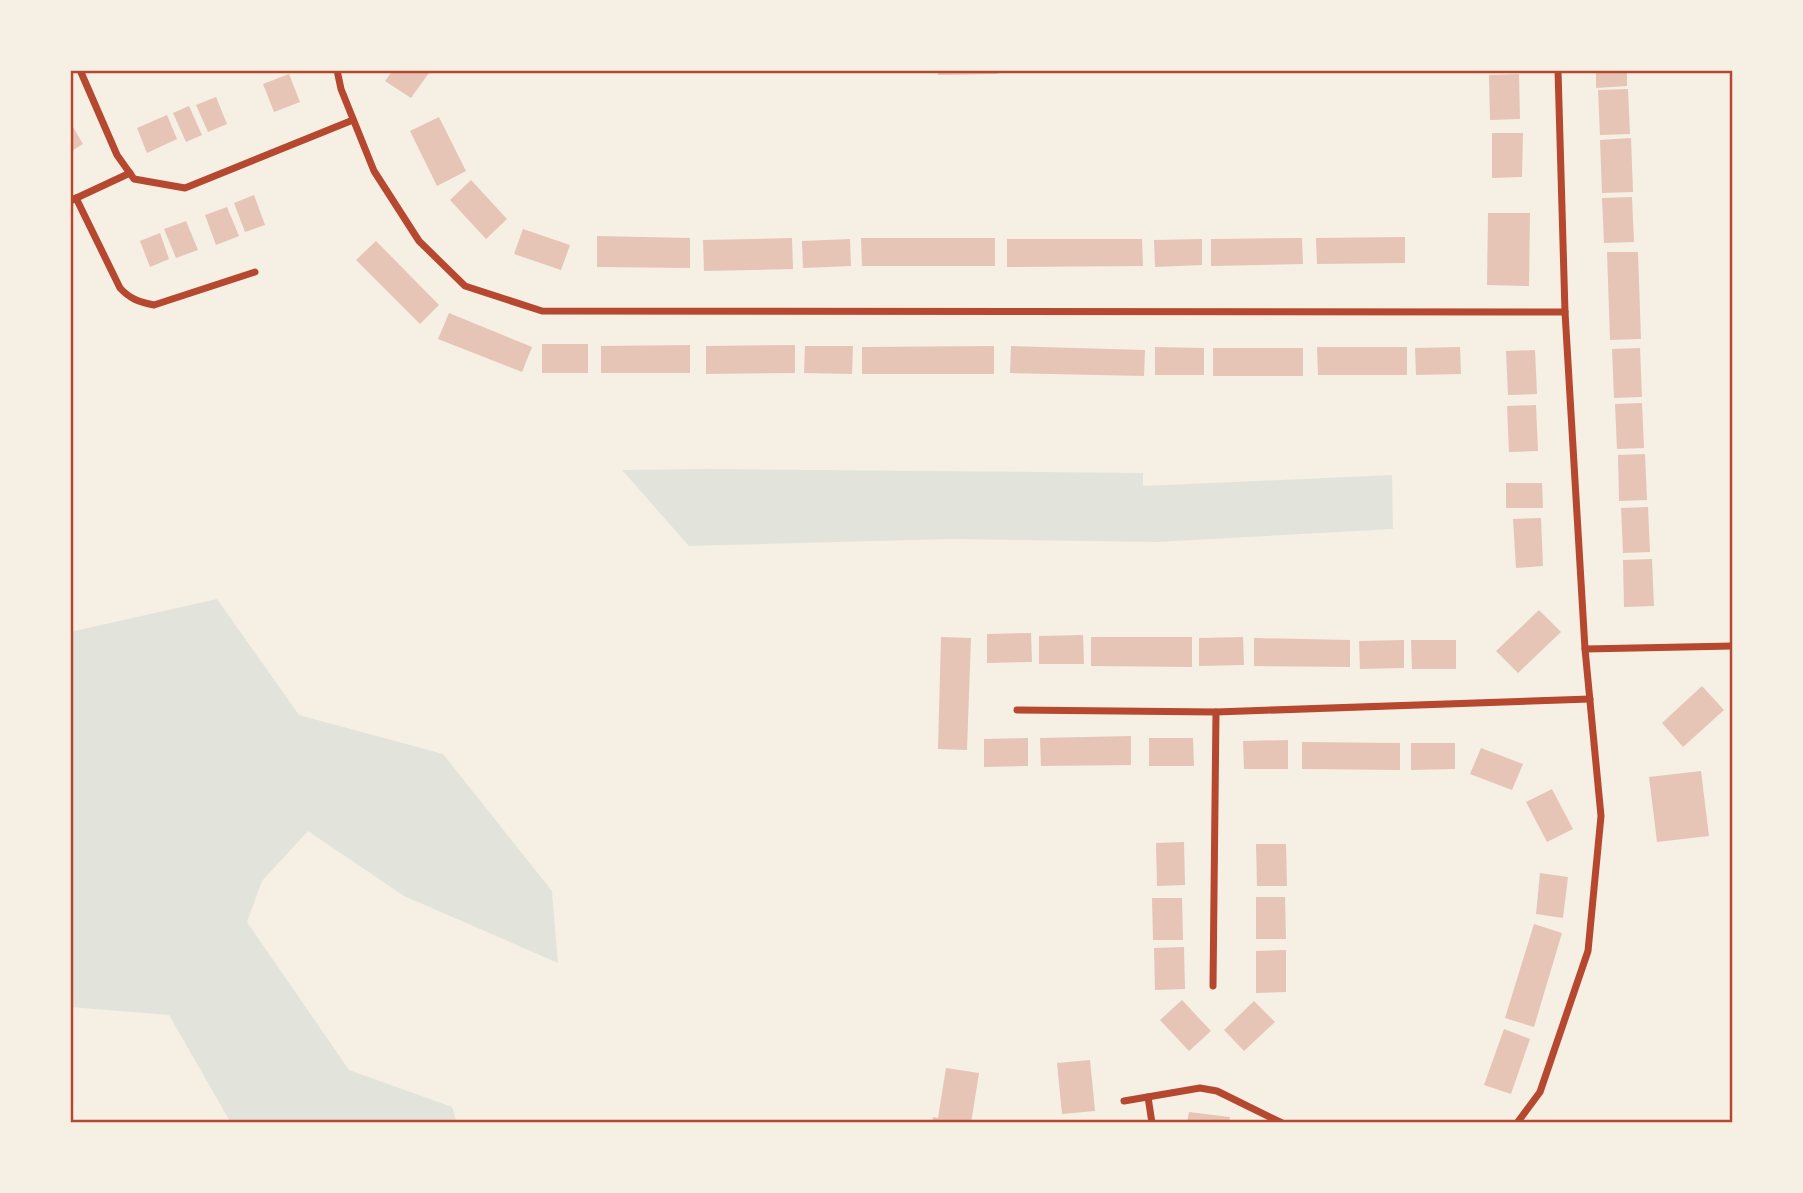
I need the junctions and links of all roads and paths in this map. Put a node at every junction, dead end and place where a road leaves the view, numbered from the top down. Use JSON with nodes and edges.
{"nodes":[{"id":1,"x":80,"y":70,"type":"edge"},
{"id":2,"x":337,"y":70,"type":"edge"},
{"id":3,"x":1558,"y":70,"type":"edge"},
{"id":4,"x":353,"y":120,"type":"junction"},
{"id":5,"x":130,"y":173,"type":"junction"},
{"id":6,"x":73,"y":200,"type":"edge"},
{"id":7,"x":255,"y":272,"type":"dead end"},
{"id":8,"x":1565,"y":312,"type":"junction"},
{"id":9,"x":1733,"y":646,"type":"edge"},
{"id":10,"x":1586,"y":649,"type":"junction"},
{"id":11,"x":1590,"y":699,"type":"junction"},
{"id":12,"x":1017,"y":710,"type":"dead end"},
{"id":13,"x":1216,"y":712,"type":"junction"},
{"id":14,"x":1213,"y":986,"type":"dead end"},
{"id":15,"x":1148,"y":1097,"type":"junction"},
{"id":16,"x":1124,"y":1101,"type":"dead end"},
{"id":17,"x":1152,"y":1123,"type":"edge"},
{"id":18,"x":1282,"y":1123,"type":"edge"},
{"id":19,"x":1517,"y":1123,"type":"edge"}],
"edges":[{"from":1,"to":5,"type":"street"},
{"from":2,"to":4,"type":"street"},
{"from":3,"to":8,"type":"street"},
{"from":4,"to":5,"type":"street"},
{"from":4,"to":8,"type":"street"},
{"from":5,"to":6,"type":"street"},
{"from":6,"to":7,"type":"street"},
{"from":8,"to":10,"type":"street"},
{"from":9,"to":10,"type":"street"},
{"from":10,"to":11,"type":"street"},
{"from":11,"to":13,"type":"street"},
{"from":11,"to":19,"type":"street"},
{"from":12,"to":13,"type":"street"},
{"from":13,"to":14,"type":"street"},
{"from":15,"to":16,"type":"street"},
{"from":15,"to":17,"type":"street"},
{"from":15,"to":18,"type":"street"}]}
